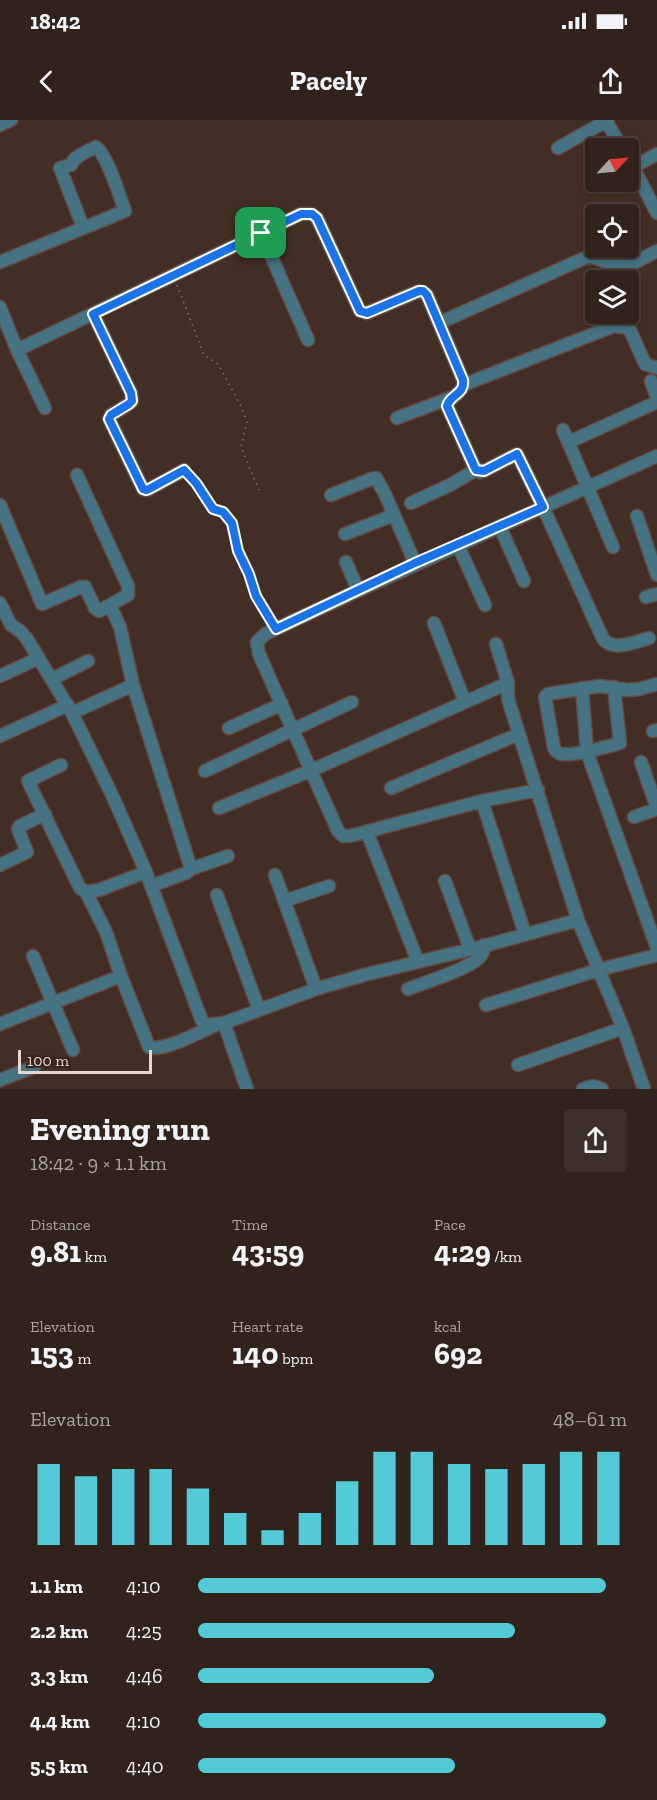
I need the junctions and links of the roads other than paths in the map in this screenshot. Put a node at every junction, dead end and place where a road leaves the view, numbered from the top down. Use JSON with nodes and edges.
{"nodes":[{"id":1,"x":11,"y":120,"type":"edge"},
{"id":2,"x":607,"y":120,"type":"edge"},
{"id":3,"x":0,"y":125,"type":"edge"},
{"id":4,"x":617,"y":138,"type":"edge"},
{"id":5,"x":558,"y":147,"type":"dead end"},
{"id":6,"x":657,"y":154,"type":"edge"},
{"id":7,"x":639,"y":160,"type":"edge"},
{"id":8,"x":639,"y":178,"type":"edge"},
{"id":9,"x":657,"y":213,"type":"edge"},
{"id":10,"x":83,"y":228,"type":"junction"},
{"id":11,"x":261,"y":233,"type":"junction"},
{"id":12,"x":657,"y":251,"type":"edge"},
{"id":13,"x":0,"y":262,"type":"edge"},
{"id":14,"x":0,"y":307,"type":"edge"},
{"id":15,"x":93,"y":314,"type":"junction"},
{"id":16,"x":439,"y":323,"type":"junction"},
{"id":17,"x":308,"y":340,"type":"dead end"},
{"id":18,"x":17,"y":350,"type":"junction"},
{"id":19,"x":657,"y":368,"type":"edge"},
{"id":20,"x":651,"y":381,"type":"dead end"},
{"id":21,"x":464,"y":386,"type":"junction"},
{"id":22,"x":450,"y":398,"type":"junction"},
{"id":23,"x":657,"y":400,"type":"edge"},
{"id":24,"x":45,"y":408,"type":"dead end"},
{"id":25,"x":396,"y":418,"type":"dead end"},
{"id":26,"x":563,"y":430,"type":"dead end"},
{"id":27,"x":569,"y":442,"type":"junction"},
{"id":28,"x":657,"y":456,"type":"edge"},
{"id":29,"x":184,"y":470,"type":"road end"},
{"id":30,"x":476,"y":470,"type":"junction"},
{"id":31,"x":76,"y":475,"type":"dead end"},
{"id":32,"x":588,"y":487,"type":"junction"},
{"id":33,"x":331,"y":495,"type":"dead end"},
{"id":34,"x":411,"y":503,"type":"dead end"},
{"id":35,"x":0,"y":505,"type":"edge"},
{"id":36,"x":543,"y":507,"type":"junction"},
{"id":37,"x":394,"y":515,"type":"junction"},
{"id":38,"x":637,"y":516,"type":"dead end"},
{"id":39,"x":500,"y":527,"type":"junction"},
{"id":40,"x":345,"y":534,"type":"dead end"},
{"id":41,"x":458,"y":545,"type":"junction"},
{"id":42,"x":613,"y":547,"type":"dead end"},
{"id":43,"x":346,"y":562,"type":"dead end"},
{"id":44,"x":415,"y":563,"type":"junction"},
{"id":45,"x":657,"y":575,"type":"edge"},
{"id":46,"x":524,"y":581,"type":"dead end"},
{"id":47,"x":358,"y":590,"type":"junction"},
{"id":48,"x":0,"y":603,"type":"edge"},
{"id":49,"x":110,"y":605,"type":"junction"},
{"id":50,"x":485,"y":605,"type":"dead end"},
{"id":51,"x":434,"y":623,"type":"dead end"},
{"id":52,"x":650,"y":638,"type":"dead end"},
{"id":53,"x":496,"y":644,"type":"dead end"},
{"id":54,"x":39,"y":658,"type":"junction"},
{"id":55,"x":88,"y":662,"type":"dead end"},
{"id":56,"x":0,"y":676,"type":"edge"},
{"id":57,"x":52,"y":679,"type":"junction"},
{"id":58,"x":508,"y":683,"type":"junction"},
{"id":59,"x":657,"y":684,"type":"edge"},
{"id":60,"x":133,"y":685,"type":"junction"},
{"id":61,"x":614,"y":687,"type":"junction"},
{"id":62,"x":582,"y":688,"type":"junction"},
{"id":63,"x":352,"y":702,"type":"dead end"},
{"id":64,"x":465,"y":702,"type":"junction"},
{"id":65,"x":282,"y":704,"type":"junction"},
{"id":66,"x":70,"y":709,"type":"junction"},
{"id":67,"x":229,"y":728,"type":"dead end"},
{"id":68,"x":294,"y":731,"type":"junction"},
{"id":69,"x":519,"y":734,"type":"junction"},
{"id":70,"x":0,"y":736,"type":"edge"},
{"id":71,"x":586,"y":752,"type":"junction"},
{"id":72,"x":641,"y":762,"type":"dead end"},
{"id":73,"x":61,"y":765,"type":"dead end"},
{"id":74,"x":312,"y":770,"type":"junction"},
{"id":75,"x":205,"y":771,"type":"dead end"},
{"id":76,"x":392,"y":788,"type":"dead end"},
{"id":77,"x":538,"y":790,"type":"junction"},
{"id":78,"x":482,"y":801,"type":"junction"},
{"id":79,"x":219,"y":808,"type":"dead end"},
{"id":80,"x":657,"y":809,"type":"edge"},
{"id":81,"x":45,"y":814,"type":"junction"},
{"id":82,"x":634,"y":817,"type":"dead end"},
{"id":83,"x":367,"y":832,"type":"junction"},
{"id":84,"x":228,"y":856,"type":"dead end"},
{"id":85,"x":0,"y":865,"type":"edge"},
{"id":86,"x":191,"y":869,"type":"junction"},
{"id":87,"x":146,"y":872,"type":"junction"},
{"id":88,"x":275,"y":875,"type":"dead end"},
{"id":89,"x":445,"y":881,"type":"dead end"},
{"id":90,"x":151,"y":886,"type":"junction"},
{"id":91,"x":328,"y":886,"type":"dead end"},
{"id":92,"x":86,"y":892,"type":"junction"},
{"id":93,"x":217,"y":895,"type":"dead end"},
{"id":94,"x":284,"y":901,"type":"junction"},
{"id":95,"x":578,"y":920,"type":"junction"},
{"id":96,"x":525,"y":934,"type":"junction"},
{"id":97,"x":484,"y":945,"type":"junction"},
{"id":98,"x":657,"y":948,"type":"edge"},
{"id":99,"x":470,"y":949,"type":"junction"},
{"id":100,"x":657,"y":955,"type":"edge"},
{"id":101,"x":33,"y":956,"type":"dead end"},
{"id":102,"x":418,"y":962,"type":"junction"},
{"id":103,"x":598,"y":970,"type":"junction"},
{"id":104,"x":121,"y":975,"type":"junction"},
{"id":105,"x":316,"y":989,"type":"junction"},
{"id":106,"x":408,"y":989,"type":"dead end"},
{"id":107,"x":54,"y":1003,"type":"junction"},
{"id":108,"x":486,"y":1005,"type":"dead end"},
{"id":109,"x":260,"y":1010,"type":"junction"},
{"id":110,"x":0,"y":1024,"type":"edge"},
{"id":111,"x":219,"y":1024,"type":"junction"},
{"id":112,"x":623,"y":1028,"type":"junction"},
{"id":113,"x":73,"y":1050,"type":"dead end"},
{"id":114,"x":518,"y":1065,"type":"dead end"},
{"id":115,"x":34,"y":1067,"type":"dead end"},
{"id":116,"x":0,"y":1080,"type":"edge"},
{"id":117,"x":247,"y":1089,"type":"edge"},
{"id":118,"x":583,"y":1089,"type":"edge"},
{"id":119,"x":602,"y":1089,"type":"edge"},
{"id":120,"x":644,"y":1089,"type":"edge"}],
"edges":[{"from":1,"to":3,"type":"street"},
{"from":2,"to":4,"type":"street"},
{"from":2,"to":5,"type":"street"},
{"from":6,"to":7,"type":"street"},
{"from":8,"to":9,"type":"street"},
{"from":10,"to":10,"type":"street"},
{"from":10,"to":13,"type":"street"},
{"from":11,"to":15,"type":"street"},
{"from":11,"to":16,"type":"street"},
{"from":11,"to":17,"type":"street"},
{"from":12,"to":16,"type":"street"},
{"from":14,"to":18,"type":"street"},
{"from":15,"to":18,"type":"street"},
{"from":15,"to":29,"type":"street"},
{"from":16,"to":21,"type":"street"},
{"from":18,"to":24,"type":"street"},
{"from":19,"to":21,"type":"street"},
{"from":20,"to":23,"type":"street"},
{"from":21,"to":22,"type":"street"},
{"from":22,"to":25,"type":"street"},
{"from":22,"to":30,"type":"street"},
{"from":23,"to":27,"type":"street"},
{"from":26,"to":27,"type":"street"},
{"from":27,"to":32,"type":"street"},
{"from":28,"to":32,"type":"street"},
{"from":30,"to":34,"type":"street"},
{"from":30,"to":36,"type":"street"},
{"from":31,"to":49,"type":"street"},
{"from":32,"to":36,"type":"street"},
{"from":32,"to":42,"type":"street"},
{"from":33,"to":37,"type":"street"},
{"from":35,"to":49,"type":"street"},
{"from":36,"to":39,"type":"street"},
{"from":36,"to":52,"type":"street"},
{"from":37,"to":40,"type":"street"},
{"from":37,"to":44,"type":"street"},
{"from":38,"to":45,"type":"street"},
{"from":39,"to":41,"type":"street"},
{"from":39,"to":46,"type":"street"},
{"from":41,"to":44,"type":"street"},
{"from":41,"to":50,"type":"street"},
{"from":43,"to":47,"type":"street"},
{"from":44,"to":47,"type":"street"},
{"from":47,"to":65,"type":"street"},
{"from":48,"to":54,"type":"street"},
{"from":49,"to":60,"type":"street"},
{"from":51,"to":64,"type":"street"},
{"from":53,"to":58,"type":"street"},
{"from":54,"to":56,"type":"street"},
{"from":54,"to":57,"type":"street"},
{"from":55,"to":57,"type":"street"},
{"from":57,"to":66,"type":"street"},
{"from":58,"to":64,"type":"street"},
{"from":58,"to":69,"type":"street"},
{"from":59,"to":61,"type":"street"},
{"from":60,"to":66,"type":"street"},
{"from":60,"to":86,"type":"street"},
{"from":61,"to":62,"type":"street"},
{"from":61,"to":71,"type":"street"},
{"from":62,"to":71,"type":"street"},
{"from":62,"to":71,"type":"street"},
{"from":63,"to":68,"type":"street"},
{"from":64,"to":74,"type":"street"},
{"from":65,"to":67,"type":"street"},
{"from":65,"to":68,"type":"street"},
{"from":66,"to":70,"type":"street"},
{"from":66,"to":87,"type":"street"},
{"from":68,"to":74,"type":"street"},
{"from":68,"to":75,"type":"street"},
{"from":69,"to":76,"type":"street"},
{"from":69,"to":77,"type":"street"},
{"from":71,"to":98,"type":"street"},
{"from":72,"to":80,"type":"street"},
{"from":73,"to":81,"type":"street"},
{"from":74,"to":79,"type":"street"},
{"from":74,"to":83,"type":"street"},
{"from":77,"to":78,"type":"street"},
{"from":77,"to":95,"type":"street"},
{"from":78,"to":83,"type":"street"},
{"from":78,"to":96,"type":"street"},
{"from":80,"to":82,"type":"street"},
{"from":81,"to":85,"type":"street"},
{"from":81,"to":92,"type":"street"},
{"from":83,"to":102,"type":"street"},
{"from":84,"to":86,"type":"street"},
{"from":86,"to":90,"type":"street"},
{"from":87,"to":90,"type":"street"},
{"from":87,"to":92,"type":"street"},
{"from":88,"to":94,"type":"street"},
{"from":89,"to":99,"type":"street"},
{"from":90,"to":111,"type":"street"},
{"from":91,"to":94,"type":"street"},
{"from":92,"to":104,"type":"street"},
{"from":93,"to":109,"type":"street"},
{"from":94,"to":105,"type":"street"},
{"from":95,"to":96,"type":"street"},
{"from":95,"to":103,"type":"street"},
{"from":96,"to":97,"type":"street"},
{"from":97,"to":99,"type":"street"},
{"from":97,"to":106,"type":"street"},
{"from":99,"to":102,"type":"street"},
{"from":100,"to":103,"type":"street"},
{"from":101,"to":107,"type":"street"},
{"from":102,"to":105,"type":"street"},
{"from":103,"to":108,"type":"street"},
{"from":103,"to":112,"type":"street"},
{"from":104,"to":107,"type":"street"},
{"from":104,"to":111,"type":"street"},
{"from":105,"to":109,"type":"street"},
{"from":107,"to":110,"type":"street"},
{"from":107,"to":113,"type":"street"},
{"from":109,"to":111,"type":"street"},
{"from":111,"to":117,"type":"street"},
{"from":112,"to":114,"type":"street"},
{"from":112,"to":120,"type":"street"},
{"from":115,"to":116,"type":"street"},
{"from":118,"to":119,"type":"street"}]}
